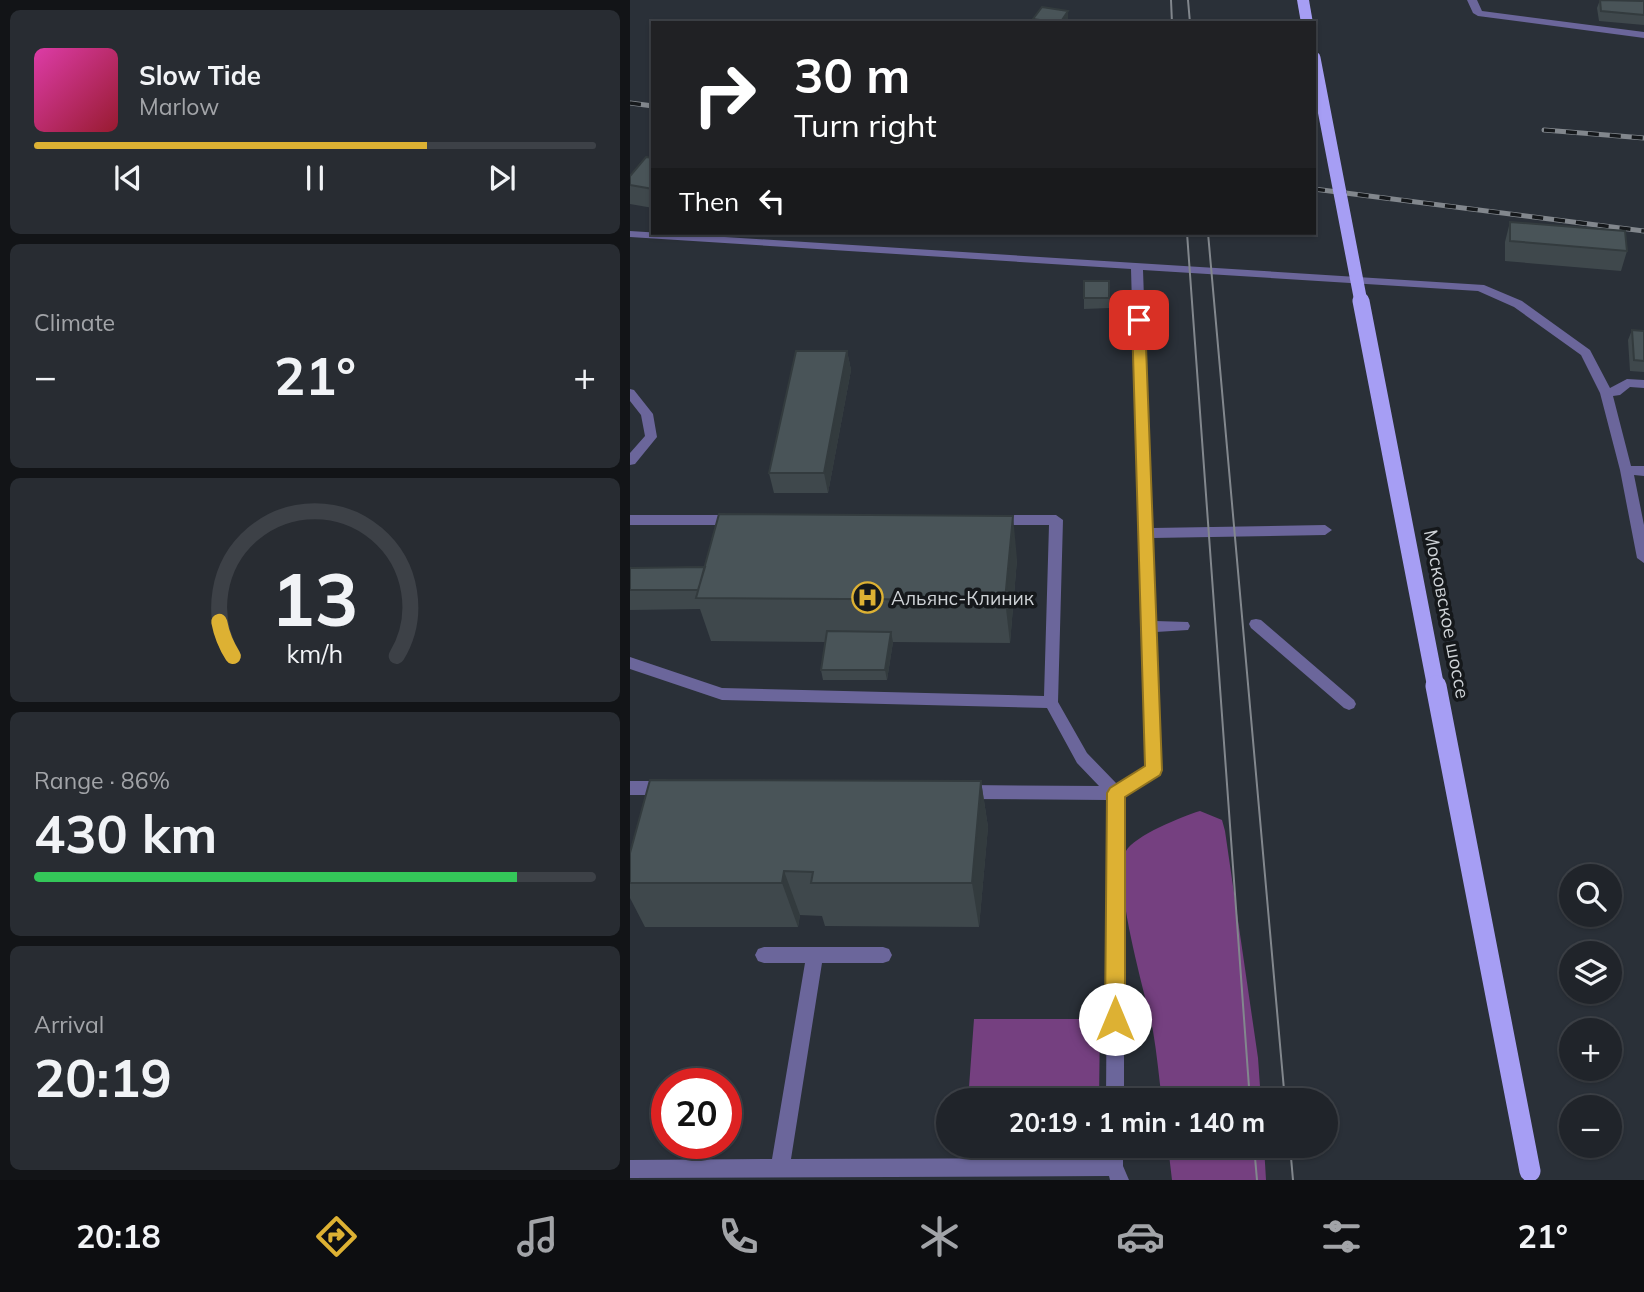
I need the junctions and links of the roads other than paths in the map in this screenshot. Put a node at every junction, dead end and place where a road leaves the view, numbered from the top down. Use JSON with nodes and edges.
{"nodes":[{"id":1,"x":1303,"y":0,"type":"edge"},
{"id":2,"x":1472,"y":0,"type":"edge"},
{"id":3,"x":1307,"y":21,"type":"edge"},
{"id":4,"x":1644,"y":36,"type":"edge"},
{"id":5,"x":1316,"y":68,"type":"edge"},
{"id":6,"x":630,"y":234,"type":"edge"},
{"id":7,"x":1137,"y":267,"type":"junction"},
{"id":8,"x":1644,"y":384,"type":"edge"},
{"id":9,"x":630,"y":393,"type":"edge"},
{"id":10,"x":1606,"y":393,"type":"junction"},
{"id":11,"x":630,"y":461,"type":"edge"},
{"id":12,"x":1626,"y":470,"type":"junction"},
{"id":13,"x":1644,"y":471,"type":"edge"},
{"id":14,"x":630,"y":520,"type":"edge"},
{"id":15,"x":754,"y":520,"type":"edge"},
{"id":16,"x":973,"y":520,"type":"edge"},
{"id":17,"x":1325,"y":530,"type":"dead end"},
{"id":18,"x":1146,"y":533,"type":"junction"},
{"id":19,"x":1644,"y":558,"type":"edge"},
{"id":20,"x":1256,"y":624,"type":"dead end"},
{"id":21,"x":1183,"y":626,"type":"dead end"},
{"id":22,"x":1149,"y":627,"type":"junction"},
{"id":23,"x":630,"y":663,"type":"edge"},
{"id":24,"x":1051,"y":702,"type":"junction"},
{"id":25,"x":1349,"y":704,"type":"dead end"},
{"id":26,"x":630,"y":788,"type":"edge"},
{"id":27,"x":684,"y":788,"type":"edge"},
{"id":28,"x":943,"y":791,"type":"edge"},
{"id":29,"x":1116,"y":793,"type":"junction"},
{"id":30,"x":764,"y":955,"type":"dead end"},
{"id":31,"x":815,"y":955,"type":"junction"},
{"id":32,"x":883,"y":955,"type":"dead end"},
{"id":33,"x":1115,"y":1088,"type":"edge"},
{"id":34,"x":630,"y":1169,"type":"edge"},
{"id":35,"x":780,"y":1170,"type":"junction"},
{"id":36,"x":1117,"y":1173,"type":"edge"},
{"id":37,"x":1530,"y":1176,"type":"edge"}],
"edges":[{"from":1,"to":3,"type":"main road"},
{"from":2,"to":4,"type":"lane"},
{"from":5,"to":37,"type":"main road","name":"Московское шоссе","bridge":true},
{"from":6,"to":7,"type":"lane"},
{"from":7,"to":10,"type":"lane"},
{"from":7,"to":18,"type":"lane"},
{"from":8,"to":10,"type":"lane"},
{"from":9,"to":11,"type":"lane"},
{"from":10,"to":12,"type":"lane"},
{"from":12,"to":13,"type":"lane"},
{"from":12,"to":19,"type":"lane"},
{"from":14,"to":15,"type":"lane"},
{"from":16,"to":24,"type":"lane"},
{"from":17,"to":18,"type":"lane"},
{"from":18,"to":22,"type":"lane"},
{"from":20,"to":25,"type":"lane"},
{"from":21,"to":22,"type":"lane"},
{"from":22,"to":29,"type":"lane"},
{"from":23,"to":24,"type":"lane"},
{"from":24,"to":29,"type":"lane"},
{"from":26,"to":27,"type":"lane"},
{"from":28,"to":29,"type":"lane"},
{"from":29,"to":33,"type":"lane"},
{"from":30,"to":31,"type":"lane"},
{"from":31,"to":32,"type":"lane"},
{"from":31,"to":35,"type":"lane"},
{"from":34,"to":35,"type":"lane"},
{"from":35,"to":36,"type":"lane"}]}
